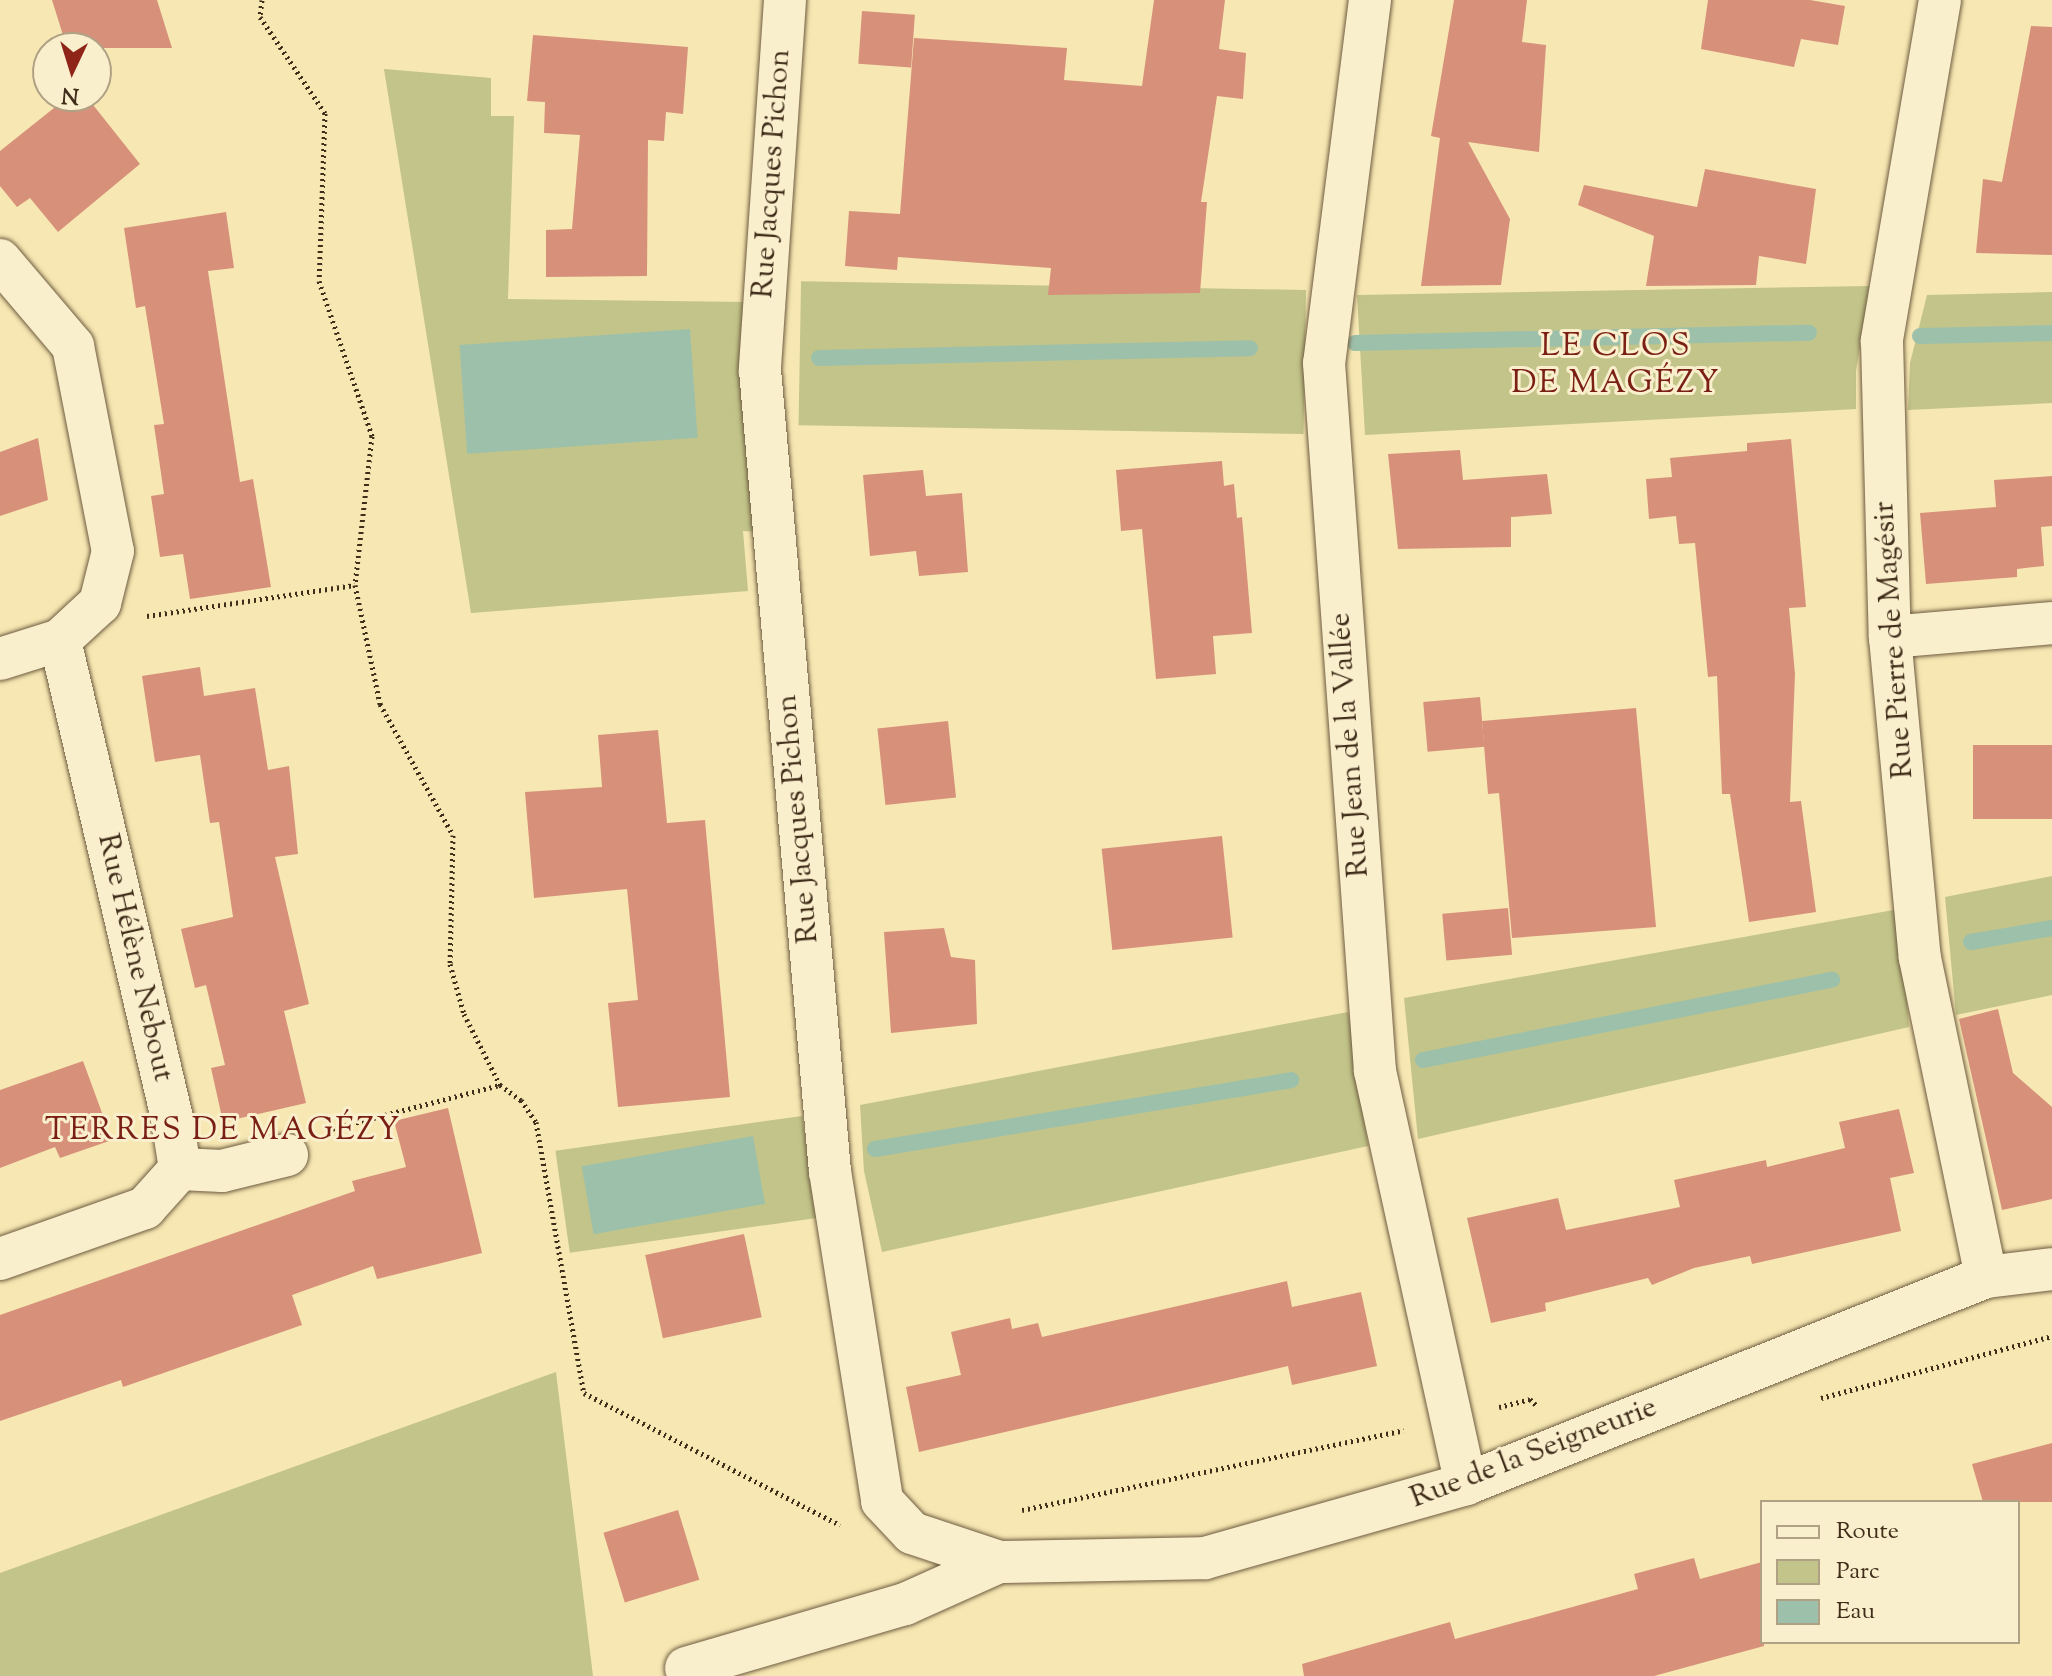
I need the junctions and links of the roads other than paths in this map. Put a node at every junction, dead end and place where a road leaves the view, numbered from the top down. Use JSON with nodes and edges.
{"nodes":[{"id":1,"x":785,"y":0,"type":"edge"},
{"id":2,"x":1370,"y":0,"type":"edge"},
{"id":3,"x":1940,"y":0,"type":"edge"},
{"id":4,"x":0,"y":260,"type":"edge"},
{"id":5,"x":2052,"y":623,"type":"edge"},
{"id":6,"x":1890,"y":637,"type":"junction"},
{"id":7,"x":60,"y":640,"type":"junction"},
{"id":8,"x":0,"y":659,"type":"edge"},
{"id":9,"x":287,"y":1155,"type":"road end"},
{"id":10,"x":180,"y":1169,"type":"junction"},
{"id":11,"x":0,"y":1259,"type":"edge"},
{"id":12,"x":2052,"y":1269,"type":"edge"},
{"id":13,"x":1986,"y":1277,"type":"junction"},
{"id":14,"x":1466,"y":1484,"type":"junction"},
{"id":15,"x":999,"y":1562,"type":"junction"},
{"id":16,"x":686,"y":1668,"type":"dead end"}],
"edges":[{"from":1,"to":15,"type":"street","name":"Rue Jacques Pichon"},
{"from":2,"to":14,"type":"street","name":"Rue Jean de la Vallée"},
{"from":3,"to":6,"type":"street","name":"Rue Pierre de Magésir"},
{"from":4,"to":7,"type":"street"},
{"from":5,"to":6,"type":"street"},
{"from":6,"to":13,"type":"street","name":"Rue Pierre de Magésir"},
{"from":7,"to":8,"type":"street"},
{"from":7,"to":10,"type":"street","name":"Rue Hélène Nebout"},
{"from":9,"to":10,"type":"street"},
{"from":10,"to":11,"type":"street"},
{"from":12,"to":13,"type":"street","name":"Rue de la Seigneurie"},
{"from":13,"to":14,"type":"street","name":"Rue de la Seigneurie"},
{"from":14,"to":15,"type":"street","name":"Rue de la Seigneurie"},
{"from":15,"to":16,"type":"street"}]}
